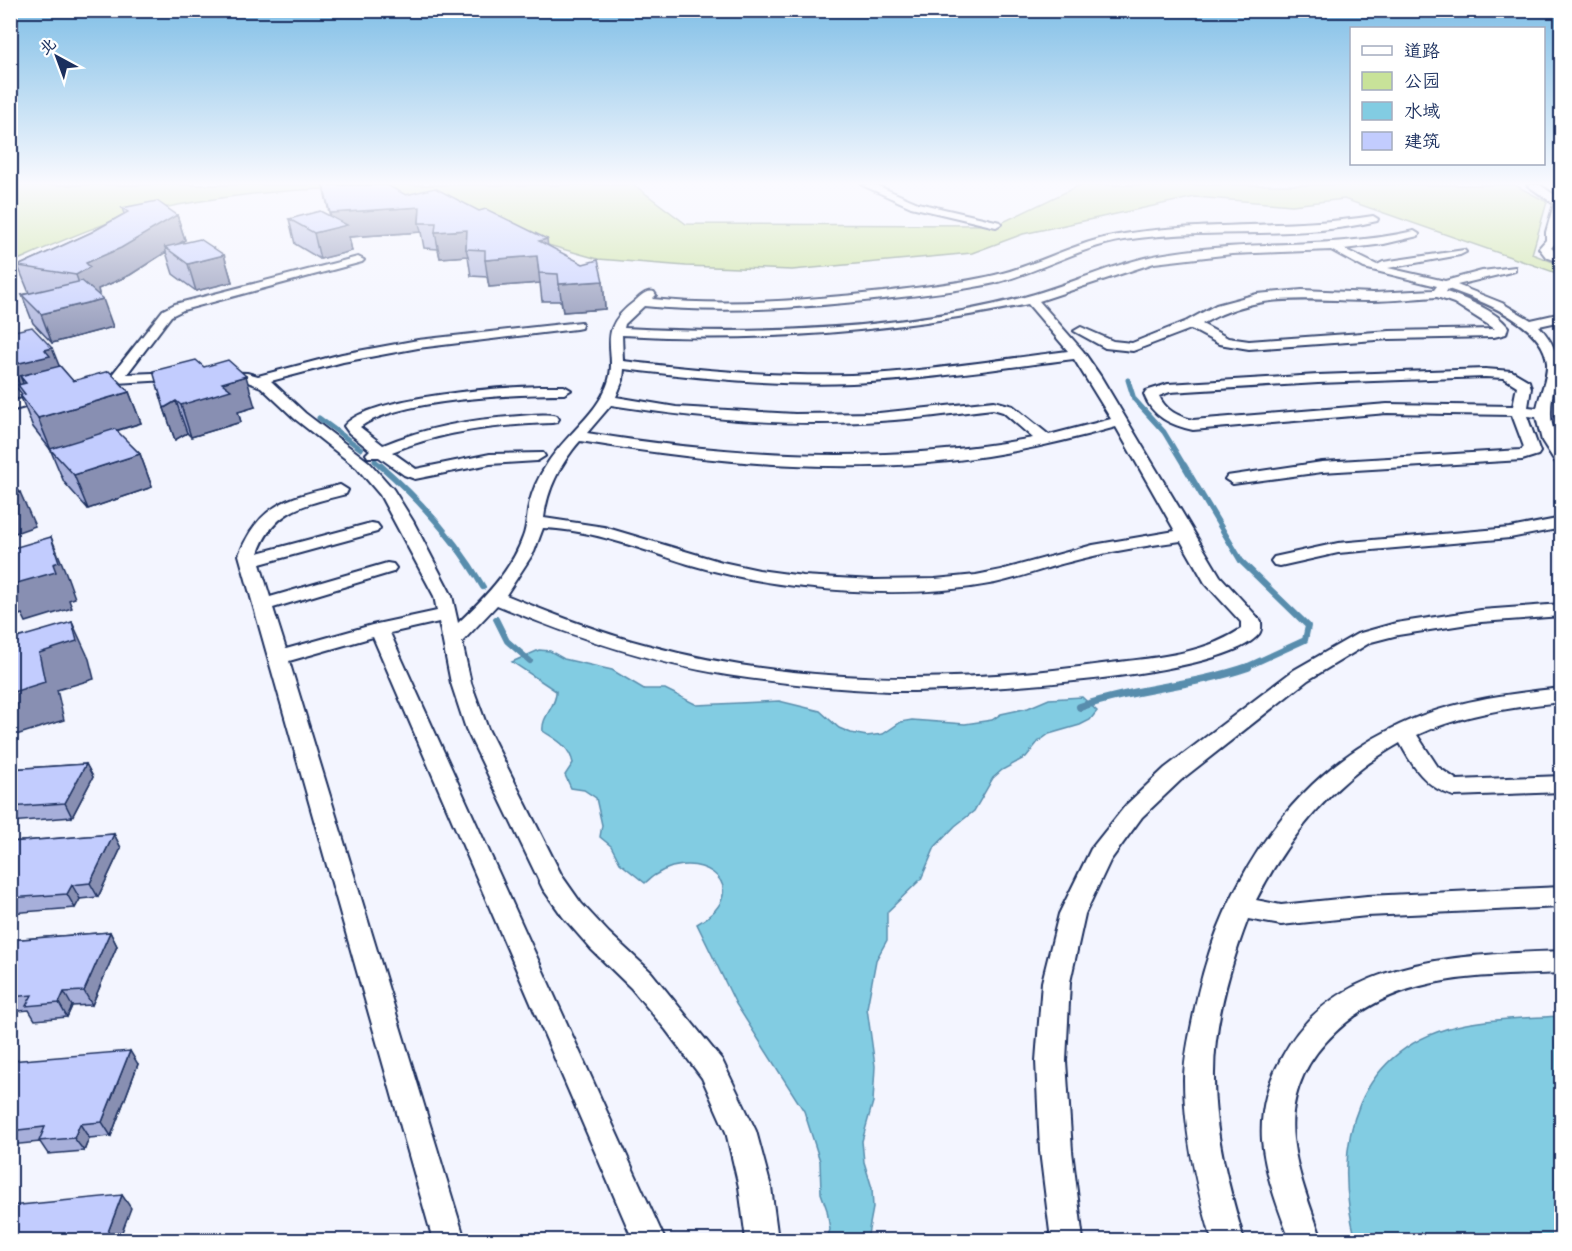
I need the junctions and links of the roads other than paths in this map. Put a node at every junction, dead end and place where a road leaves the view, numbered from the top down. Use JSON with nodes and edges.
{"nodes":[{"id":1,"x":1097,"y":243,"type":"edge"},
{"id":2,"x":1319,"y":243,"type":"edge"},
{"id":3,"x":1360,"y":243,"type":"edge"},
{"id":4,"x":1549,"y":243,"type":"edge"},
{"id":5,"x":1325,"y":247,"type":"junction"},
{"id":6,"x":1460,"y":252,"type":"dead end"},
{"id":7,"x":358,"y":260,"type":"dead end"},
{"id":8,"x":1562,"y":260,"type":"edge"},
{"id":9,"x":1374,"y":268,"type":"junction"},
{"id":10,"x":1511,"y":269,"type":"dead end"},
{"id":11,"x":1442,"y":289,"type":"junction"},
{"id":12,"x":1031,"y":299,"type":"junction"},
{"id":13,"x":1562,"y":317,"type":"edge"},
{"id":14,"x":1192,"y":324,"type":"junction"},
{"id":15,"x":1528,"y":324,"type":"junction"},
{"id":16,"x":576,"y":325,"type":"dead end"},
{"id":17,"x":616,"y":331,"type":"junction"},
{"id":18,"x":1081,"y":331,"type":"dead end"},
{"id":19,"x":1078,"y":354,"type":"junction"},
{"id":20,"x":1557,"y":354,"type":"edge"},
{"id":21,"x":617,"y":364,"type":"junction"},
{"id":22,"x":1557,"y":378,"type":"edge"},
{"id":23,"x":116,"y":379,"type":"junction"},
{"id":24,"x":260,"y":380,"type":"junction"},
{"id":25,"x":564,"y":390,"type":"dead end"},
{"id":26,"x":606,"y":400,"type":"junction"},
{"id":27,"x":10,"y":406,"type":"edge"},
{"id":28,"x":1519,"y":410,"type":"junction"},
{"id":29,"x":1542,"y":413,"type":"junction"},
{"id":30,"x":552,"y":420,"type":"dead end"},
{"id":31,"x":1120,"y":421,"type":"junction"},
{"id":32,"x":575,"y":436,"type":"junction"},
{"id":33,"x":1046,"y":441,"type":"junction"},
{"id":34,"x":382,"y":450,"type":"junction"},
{"id":35,"x":537,"y":456,"type":"dead end"},
{"id":36,"x":1562,"y":460,"type":"edge"},
{"id":37,"x":358,"y":461,"type":"junction"},
{"id":38,"x":1233,"y":479,"type":"dead end"},
{"id":39,"x":340,"y":490,"type":"dead end"},
{"id":40,"x":535,"y":523,"type":"junction"},
{"id":41,"x":1562,"y":524,"type":"edge"},
{"id":42,"x":371,"y":528,"type":"dead end"},
{"id":43,"x":1187,"y":535,"type":"junction"},
{"id":44,"x":250,"y":561,"type":"junction"},
{"id":45,"x":1280,"y":561,"type":"dead end"},
{"id":46,"x":387,"y":568,"type":"dead end"},
{"id":47,"x":495,"y":597,"type":"junction"},
{"id":48,"x":262,"y":604,"type":"junction"},
{"id":49,"x":1562,"y":610,"type":"edge"},
{"id":50,"x":447,"y":615,"type":"junction"},
{"id":51,"x":380,"y":628,"type":"junction"},
{"id":52,"x":452,"y":641,"type":"junction"},
{"id":53,"x":278,"y":658,"type":"junction"},
{"id":54,"x":1562,"y":695,"type":"edge"},
{"id":55,"x":1404,"y":732,"type":"junction"},
{"id":56,"x":1562,"y":784,"type":"edge"},
{"id":57,"x":1562,"y":897,"type":"edge"},
{"id":58,"x":1240,"y":907,"type":"junction"},
{"id":59,"x":1562,"y":962,"type":"edge"},
{"id":60,"x":449,"y":1240,"type":"edge"},
{"id":61,"x":649,"y":1240,"type":"edge"},
{"id":62,"x":762,"y":1240,"type":"edge"},
{"id":63,"x":1067,"y":1240,"type":"edge"},
{"id":64,"x":1228,"y":1240,"type":"edge"},
{"id":65,"x":1306,"y":1240,"type":"edge"}],
"edges":[{"from":1,"to":17,"type":"street"},
{"from":2,"to":5,"type":"street"},
{"from":3,"to":5,"type":"street"},
{"from":4,"to":8,"type":"street"},
{"from":5,"to":9,"type":"street"},
{"from":5,"to":12,"type":"street"},
{"from":6,"to":9,"type":"street"},
{"from":7,"to":23,"type":"street"},
{"from":9,"to":11,"type":"street"},
{"from":10,"to":11,"type":"street"},
{"from":11,"to":14,"type":"street"},
{"from":11,"to":14,"type":"street"},
{"from":11,"to":15,"type":"street"},
{"from":12,"to":17,"type":"street"},
{"from":12,"to":19,"type":"street"},
{"from":13,"to":15,"type":"street"},
{"from":14,"to":18,"type":"street"},
{"from":15,"to":20,"type":"street"},
{"from":16,"to":24,"type":"street"},
{"from":17,"to":21,"type":"street"},
{"from":19,"to":21,"type":"street"},
{"from":19,"to":31,"type":"street"},
{"from":20,"to":22,"type":"street"},
{"from":21,"to":26,"type":"street"},
{"from":22,"to":29,"type":"street"},
{"from":23,"to":24,"type":"street"},
{"from":23,"to":27,"type":"street"},
{"from":24,"to":37,"type":"street"},
{"from":25,"to":34,"type":"street"},
{"from":26,"to":32,"type":"street"},
{"from":26,"to":33,"type":"street"},
{"from":28,"to":28,"type":"street"},
{"from":28,"to":29,"type":"street"},
{"from":28,"to":38,"type":"street"},
{"from":29,"to":36,"type":"street"},
{"from":30,"to":34,"type":"street"},
{"from":31,"to":33,"type":"street"},
{"from":31,"to":43,"type":"street"},
{"from":32,"to":33,"type":"street"},
{"from":32,"to":40,"type":"street"},
{"from":34,"to":35,"type":"street"},
{"from":34,"to":37,"type":"street"},
{"from":37,"to":50,"type":"street"},
{"from":39,"to":44,"type":"street"},
{"from":40,"to":43,"type":"street"},
{"from":40,"to":47,"type":"street"},
{"from":41,"to":45,"type":"street"},
{"from":42,"to":44,"type":"street"},
{"from":43,"to":47,"type":"street"},
{"from":44,"to":48,"type":"street"},
{"from":46,"to":48,"type":"street"},
{"from":47,"to":52,"type":"street"},
{"from":48,"to":53,"type":"street"},
{"from":49,"to":63,"type":"street"},
{"from":50,"to":51,"type":"street"},
{"from":50,"to":52,"type":"street"},
{"from":51,"to":53,"type":"street"},
{"from":51,"to":61,"type":"street"},
{"from":52,"to":62,"type":"street"},
{"from":53,"to":60,"type":"street"},
{"from":54,"to":55,"type":"street"},
{"from":55,"to":56,"type":"street"},
{"from":55,"to":58,"type":"street"},
{"from":57,"to":58,"type":"street"},
{"from":58,"to":64,"type":"street"},
{"from":59,"to":65,"type":"street"}]}
